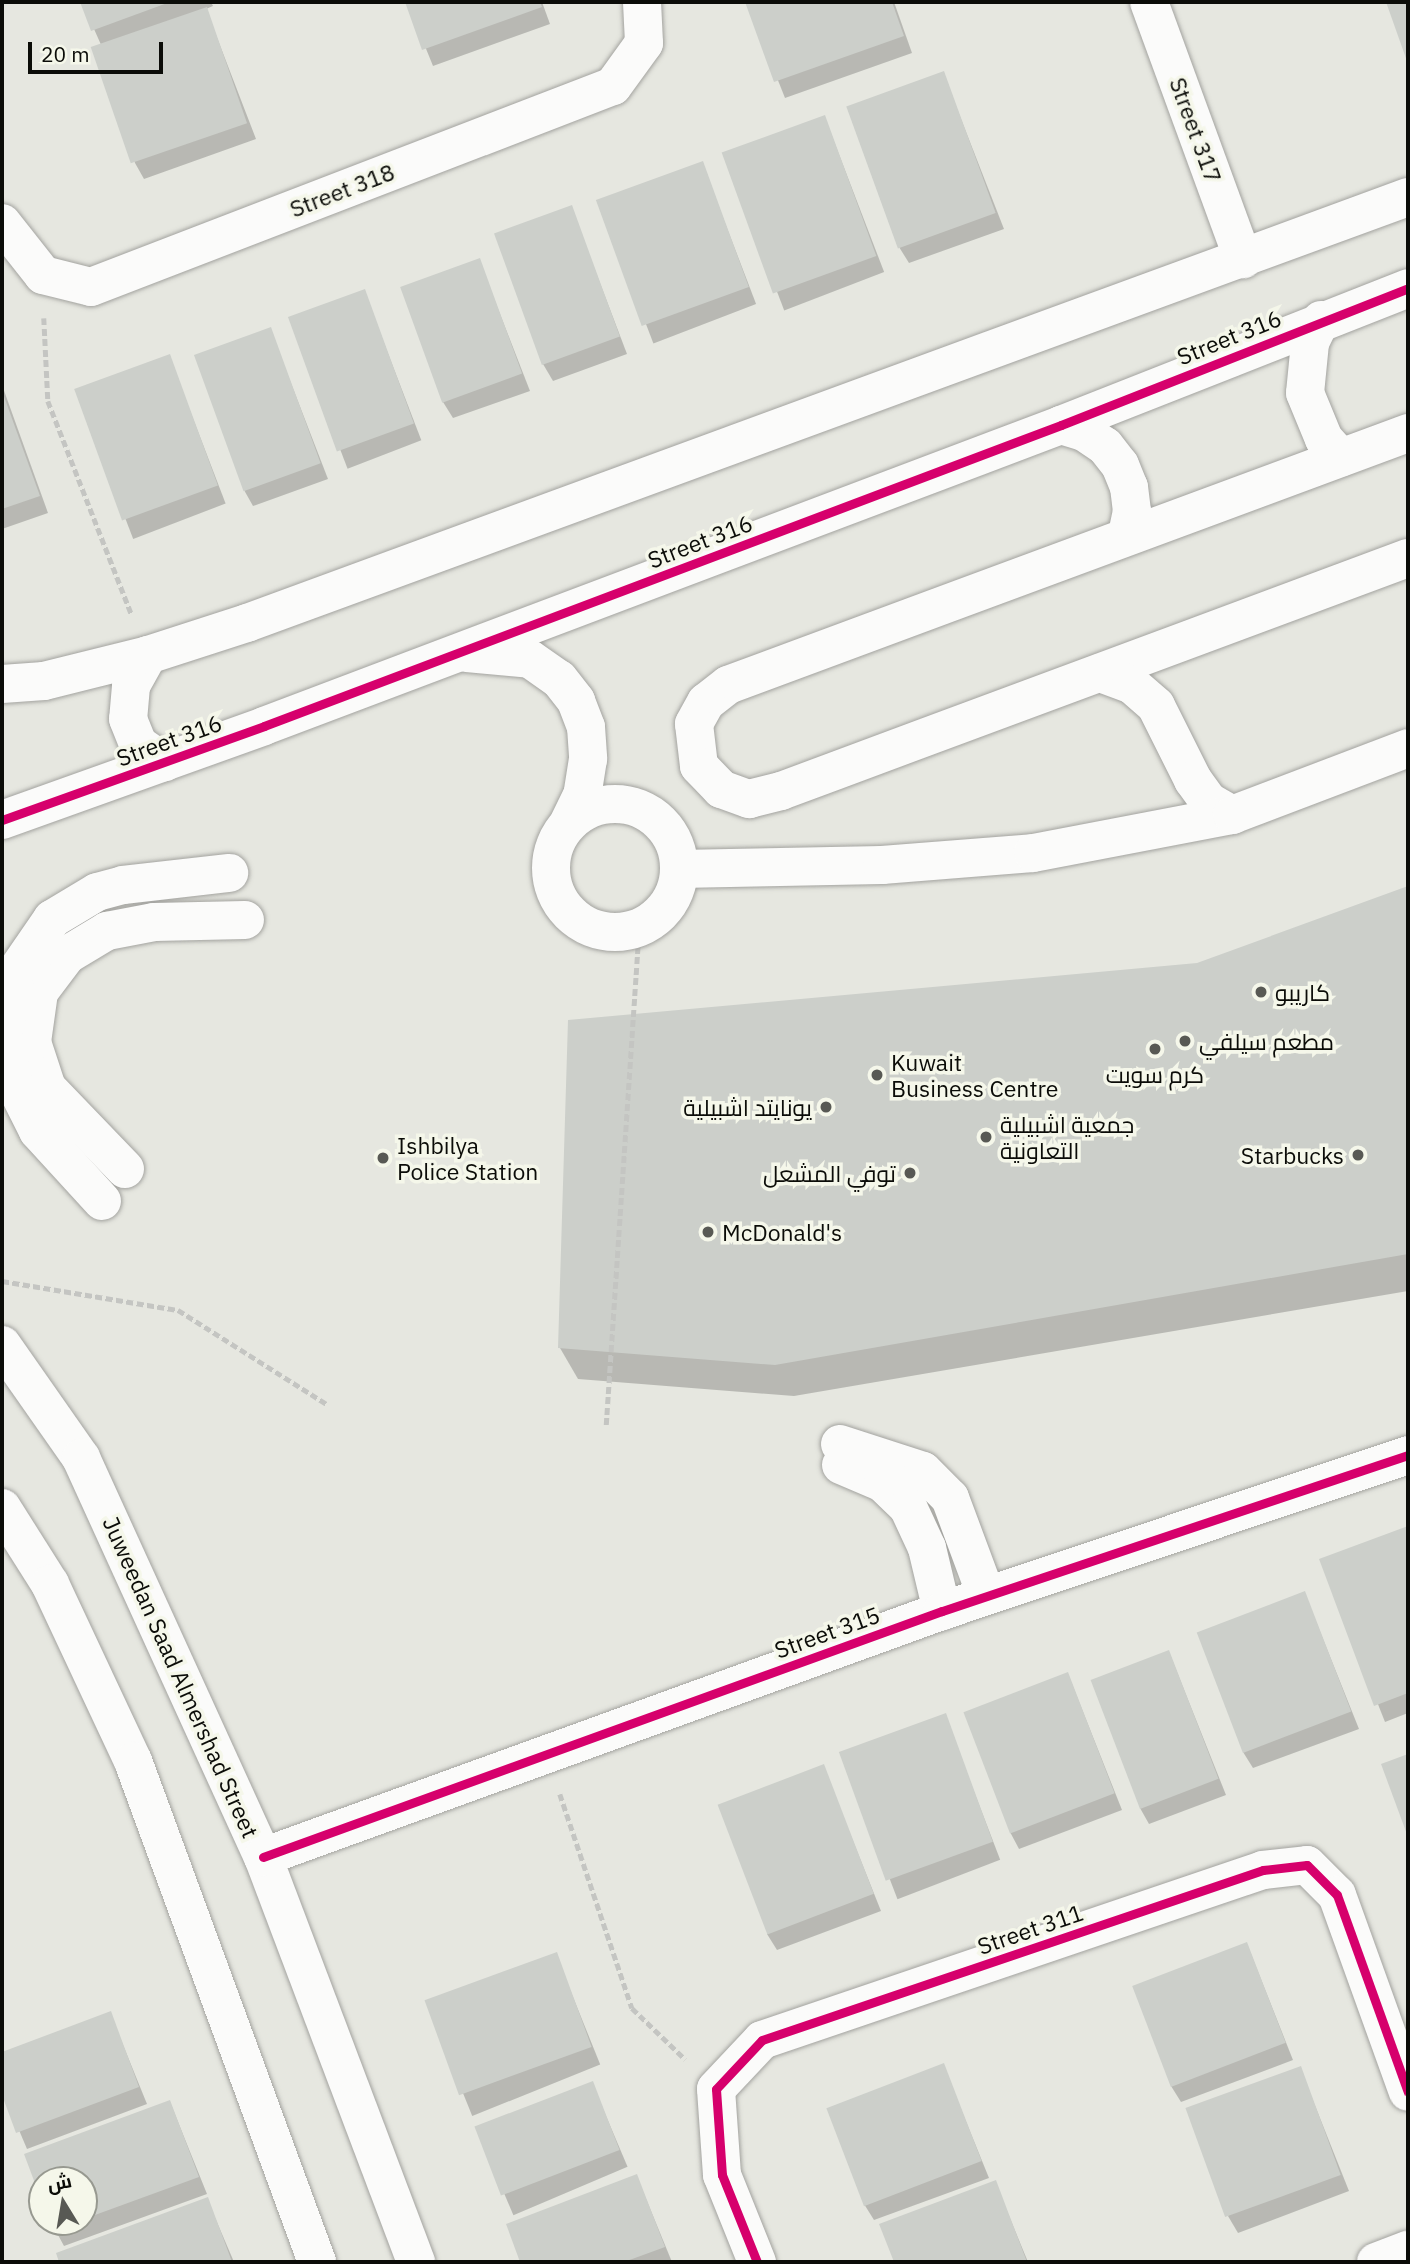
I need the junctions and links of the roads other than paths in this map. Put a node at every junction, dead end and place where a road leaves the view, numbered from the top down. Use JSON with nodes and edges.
{"nodes":[{"id":1,"x":642,"y":2,"type":"edge"},
{"id":2,"x":1149,"y":2,"type":"edge"},
{"id":3,"x":1408,"y":197,"type":"edge"},
{"id":4,"x":2,"y":223,"type":"edge"},
{"id":5,"x":1243,"y":259,"type":"junction"},
{"id":6,"x":1408,"y":288,"type":"edge"},
{"id":7,"x":1321,"y":320,"type":"junction"},
{"id":8,"x":1061,"y":425,"type":"junction"},
{"id":9,"x":1408,"y":433,"type":"edge"},
{"id":10,"x":1341,"y":458,"type":"junction"},
{"id":11,"x":1127,"y":535,"type":"junction"},
{"id":12,"x":1408,"y":558,"type":"edge"},
{"id":13,"x":458,"y":652,"type":"junction"},
{"id":14,"x":148,"y":655,"type":"junction"},
{"id":15,"x":1100,"y":673,"type":"junction"},
{"id":16,"x":2,"y":684,"type":"edge"},
{"id":17,"x":1408,"y":748,"type":"edge"},
{"id":18,"x":164,"y":762,"type":"junction"},
{"id":19,"x":1232,"y":815,"type":"junction"},
{"id":20,"x":2,"y":820,"type":"edge"},
{"id":21,"x":569,"y":822,"type":"junction"},
{"id":22,"x":679,"y":869,"type":"junction"},
{"id":23,"x":229,"y":873,"type":"dead end"},
{"id":24,"x":245,"y":920,"type":"dead end"},
{"id":25,"x":125,"y":1169,"type":"dead end"},
{"id":26,"x":103,"y":1201,"type":"dead end"},
{"id":27,"x":2,"y":1345,"type":"edge"},
{"id":28,"x":1408,"y":1455,"type":"edge"},
{"id":29,"x":2,"y":1508,"type":"edge"},
{"id":30,"x":986,"y":1595,"type":"junction"},
{"id":31,"x":942,"y":1611,"type":"junction"},
{"id":32,"x":263,"y":1857,"type":"junction"},
{"id":33,"x":1408,"y":2092,"type":"edge"},
{"id":34,"x":1408,"y":2250,"type":"edge"},
{"id":35,"x":317,"y":2262,"type":"edge"},
{"id":36,"x":416,"y":2262,"type":"edge"},
{"id":37,"x":757,"y":2262,"type":"edge"},
{"id":38,"x":1376,"y":2262,"type":"edge"}],
"edges":[{"from":1,"to":4,"type":"street","name":"Street 318"},
{"from":2,"to":5,"type":"street","name":"Street 317"},
{"from":3,"to":5,"type":"street"},
{"from":5,"to":14,"type":"street"},
{"from":6,"to":7,"type":"street","name":"Street 316"},
{"from":7,"to":8,"type":"street","name":"Street 316"},
{"from":7,"to":10,"type":"street"},
{"from":8,"to":11,"type":"street"},
{"from":8,"to":13,"type":"street","name":"Street 316"},
{"from":9,"to":10,"type":"street"},
{"from":10,"to":11,"type":"street"},
{"from":11,"to":15,"type":"street"},
{"from":12,"to":15,"type":"street"},
{"from":13,"to":18,"type":"street","name":"Street 316"},
{"from":13,"to":21,"type":"street"},
{"from":14,"to":16,"type":"street"},
{"from":14,"to":18,"type":"street"},
{"from":15,"to":19,"type":"street"},
{"from":17,"to":19,"type":"street"},
{"from":18,"to":20,"type":"street","name":"Street 316"},
{"from":19,"to":22,"type":"street"},
{"from":21,"to":22,"type":"street"},
{"from":21,"to":22,"type":"street"},
{"from":23,"to":26,"type":"street"},
{"from":24,"to":25,"type":"street"},
{"from":27,"to":32,"type":"street","name":"Juweedan Saad Almershad Street"},
{"from":28,"to":30,"type":"street","name":"Street 315"},
{"from":29,"to":35,"type":"street"},
{"from":30,"to":31,"type":"street","name":"Street 315"},
{"from":30,"to":31,"type":"street"},
{"from":31,"to":32,"type":"street","name":"Street 315"},
{"from":32,"to":36,"type":"street","name":"Juweedan Saad Almershad Street"},
{"from":33,"to":37,"type":"street","name":"Street 311"},
{"from":34,"to":38,"type":"street"}]}
